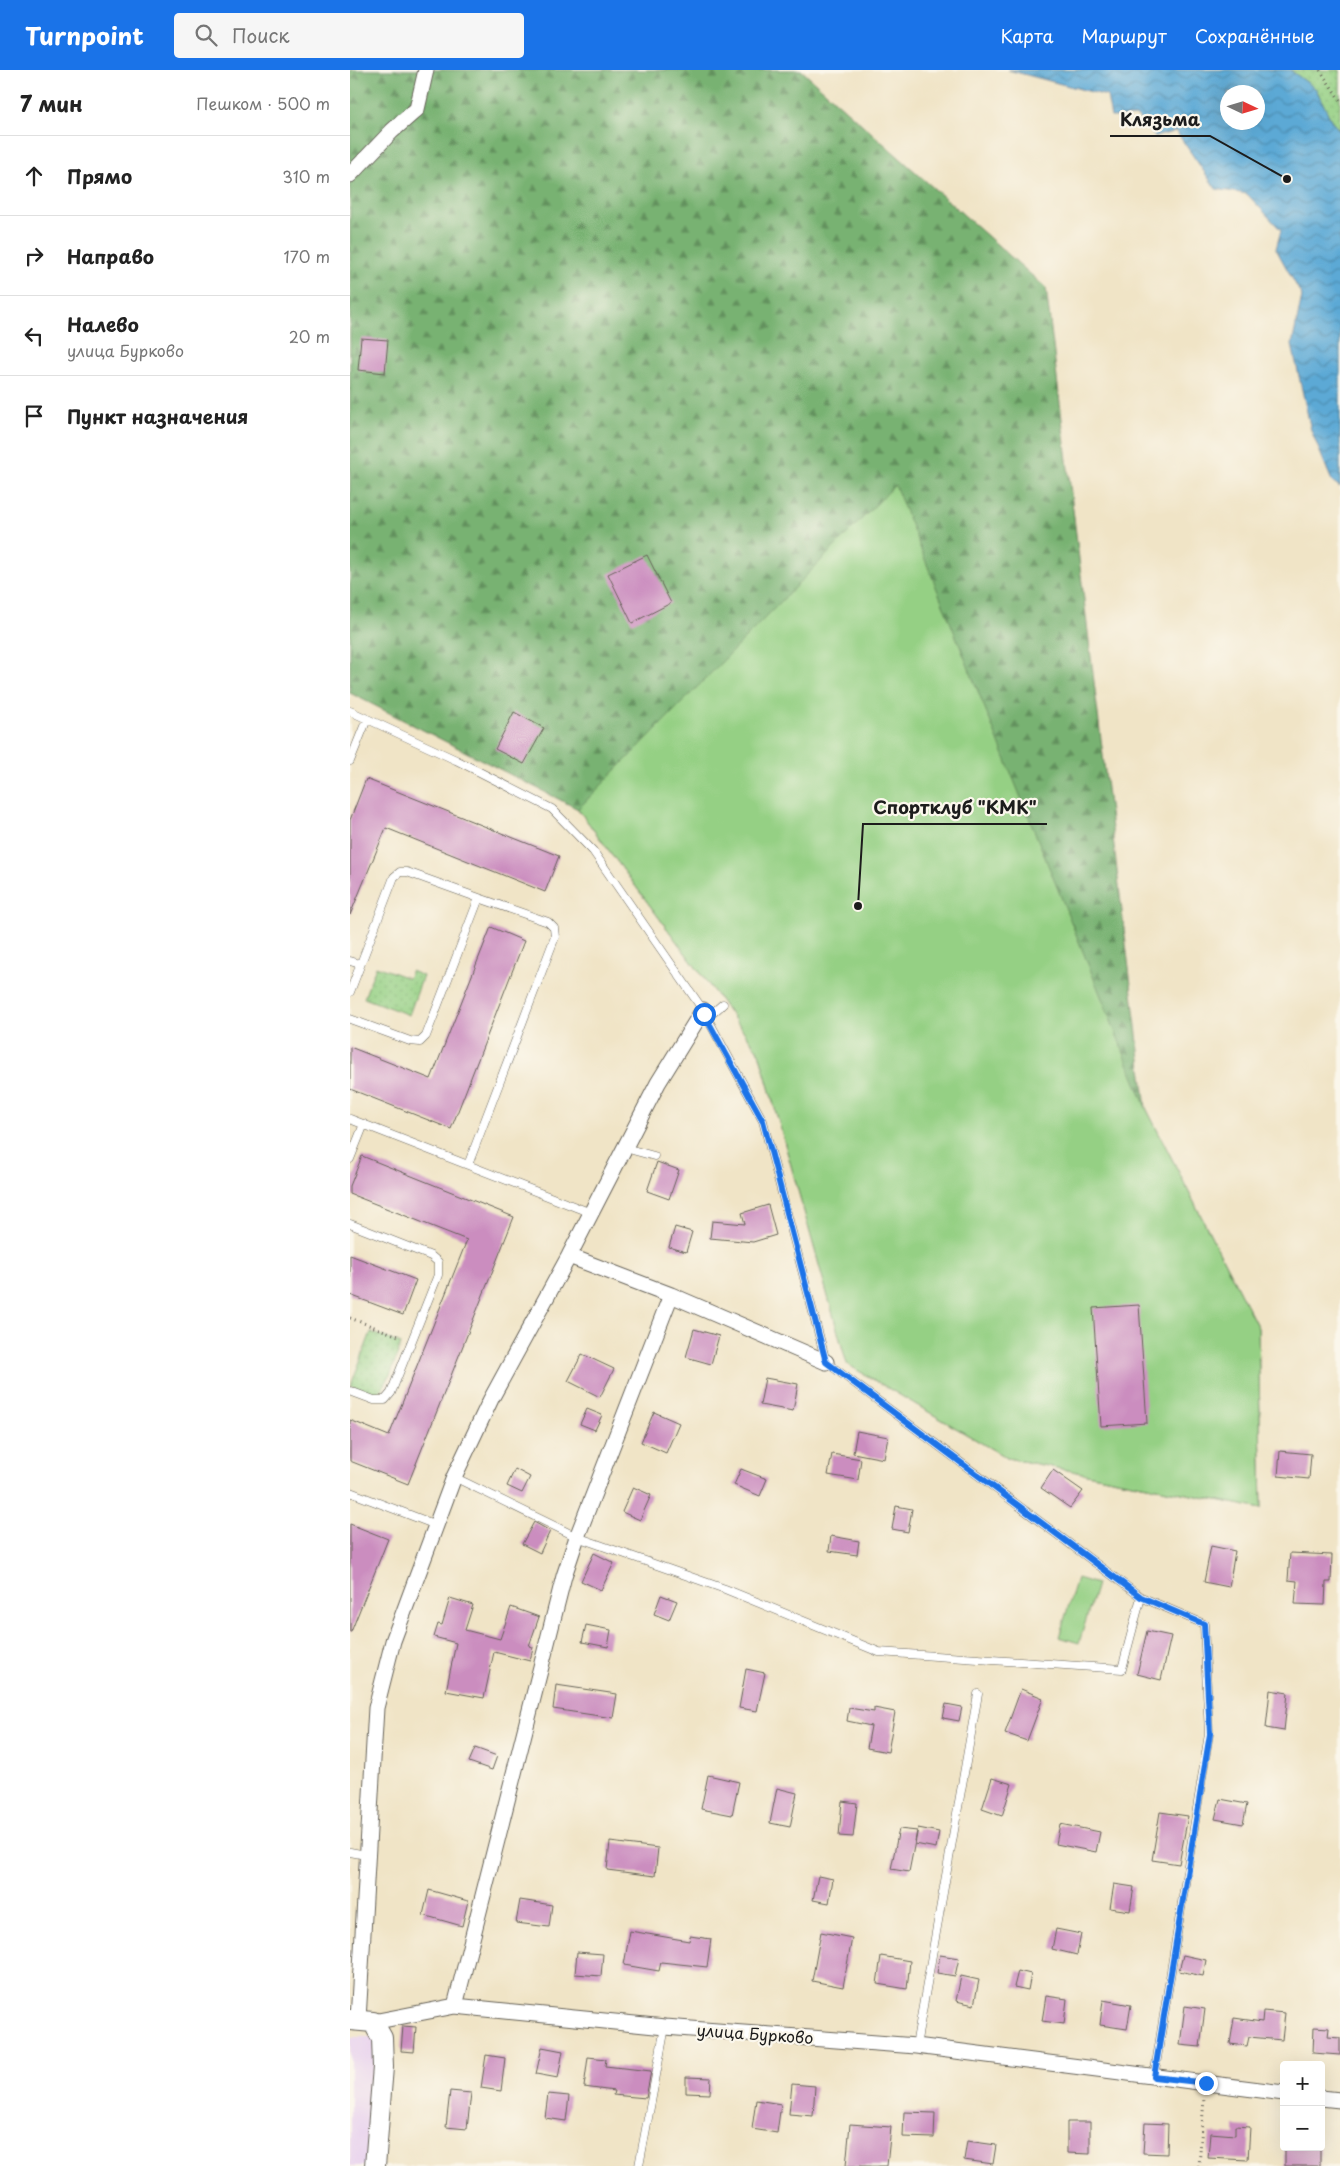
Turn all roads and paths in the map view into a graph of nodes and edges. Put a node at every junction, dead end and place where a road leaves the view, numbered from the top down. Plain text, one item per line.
1 (426, 70) edge
2 (1320, 70) edge
3 (1340, 100) edge
4 (350, 175) edge
5 (350, 711) edge
6 (367, 719) junction
7 (350, 761) edge
8 (479, 898) junction
9 (350, 961) edge
10 (360, 964) junction
11 (350, 992) edge
12 (724, 1004) dead end
13 (705, 1014) junction
14 (350, 1019) edge
15 (350, 1119) edge
16 (364, 1124) junction
17 (625, 1148) junction
18 (654, 1156) dead end
19 (350, 1159) edge
20 (468, 1165) junction
21 (591, 1214) junction
22 (350, 1224) edge
23 (569, 1256) junction
24 (671, 1295) junction
25 (350, 1318) edge
26 (412, 1341) junction
27 (826, 1362) junction
28 (350, 1391) edge
29 (454, 1477) junction
30 (350, 1492) edge
31 (436, 1525) junction
32 (577, 1537) junction
33 (1141, 1597) junction
34 (978, 1694) dead end
35 (350, 1852) edge
36 (366, 1855) junction
37 (455, 2006) junction
38 (360, 2021) edge
39 (665, 2028) junction
40 (916, 2046) junction
41 (1154, 2077) junction
42 (1206, 2083) junction
43 (1280, 2092) edge
44 (1325, 2098) edge
45 (1340, 2100) edge
46 (376, 2166) edge
47 (638, 2166) edge
48 (1199, 2166) edge

1 - 4 street
2 - 3 path
5 - 6 lane
6 - 7 lane
6 - 13 lane
8 - 10 lane
8 - 14 lane
8 - 20 lane
9 - 10 lane
10 - 11 lane
12 - 13 lane
13 - 17 street
13 - 27 lane
15 - 16 lane
16 - 19 lane
16 - 20 lane
17 - 18 lane
17 - 21 street
20 - 21 lane
21 - 23 street
22 - 26 lane
23 - 24 street
23 - 29 street
24 - 27 street
24 - 32 street
25 - 26 path
26 - 28 lane
27 - 33 lane
29 - 31 street
29 - 32 lane
30 - 31 lane
31 - 36 street
32 - 33 lane
32 - 37 street
33 - 41 lane
34 - 40 lane
35 - 36 lane
36 - 38 street
37 - 38 street, улица Бурково
37 - 39 street, улица Бурково
38 - 46 street
39 - 40 street, улица Бурково
39 - 47 lane
40 - 41 street, улица Бурково
41 - 42 street, улица Бурково
42 - 43 street, улица Бурково
42 - 48 path
44 - 45 street

